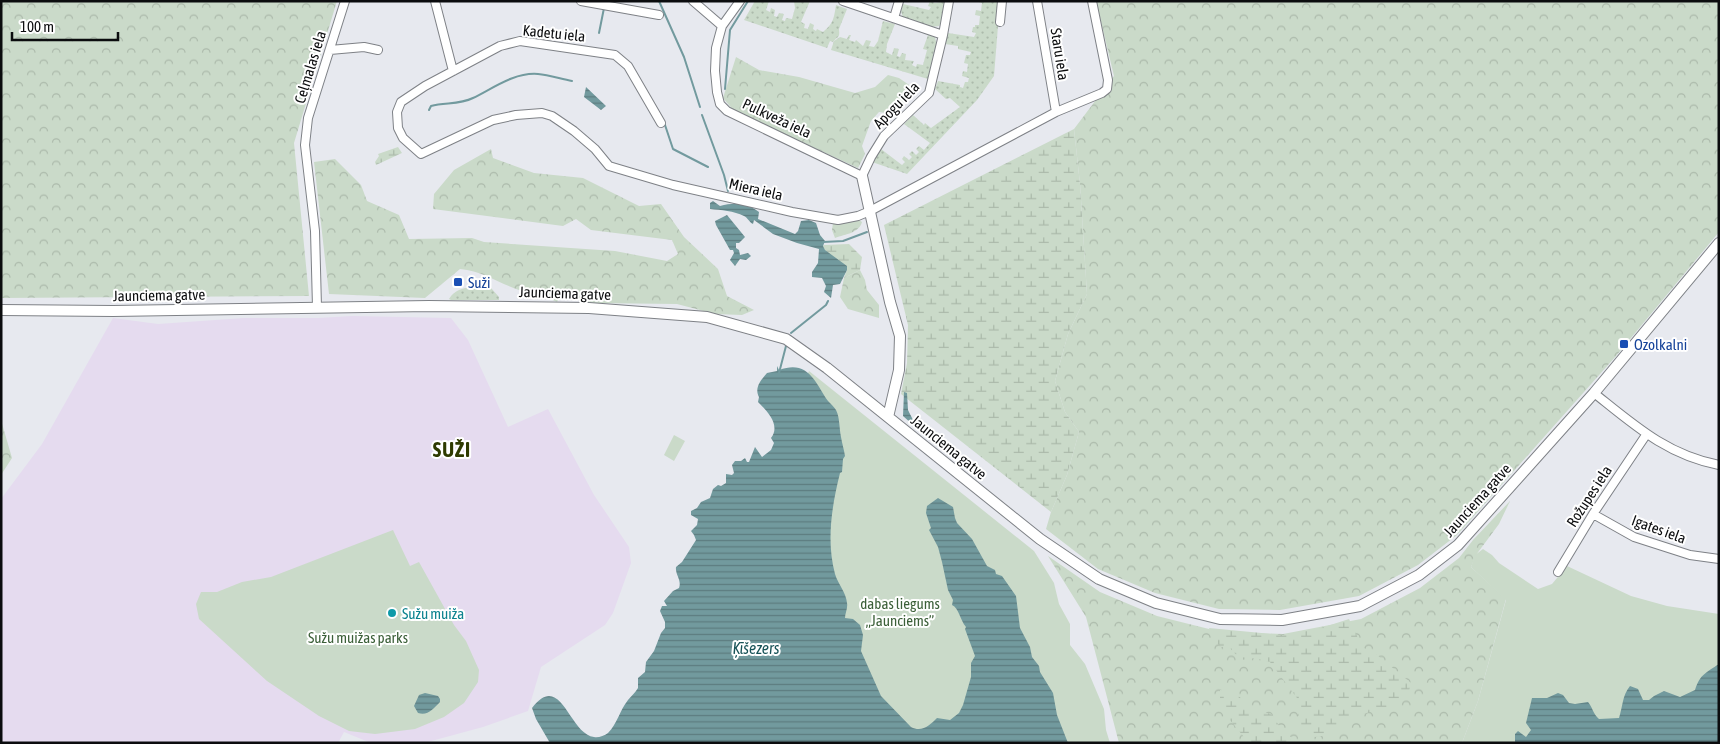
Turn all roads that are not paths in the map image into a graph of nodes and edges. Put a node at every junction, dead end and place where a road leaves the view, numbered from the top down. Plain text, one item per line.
1 (345, 1) edge
2 (436, 1) edge
3 (581, 1) edge
4 (693, 1) edge
5 (740, 1) edge
6 (843, 1) edge
7 (899, 1) edge
8 (949, 1) edge
9 (1002, 1) edge
10 (1037, 1) edge
11 (1092, 1) edge
12 (660, 15) dead end
13 (894, 18) junction
14 (1000, 22) dead end
15 (722, 26) junction
16 (942, 35) junction
17 (330, 50) junction
18 (378, 50) dead end
19 (453, 71) junction
20 (1056, 112) junction
21 (661, 123) dead end
22 (403, 138) joint
23 (862, 176) junction
24 (870, 211) junction
25 (1719, 243) edge
26 (1715, 251) edge
27 (317, 306) junction
28 (1, 310) edge
29 (1594, 393) junction
30 (888, 417) junction
31 (1646, 435) junction
32 (1719, 465) edge
33 (1593, 514) junction
34 (1719, 559) edge
35 (1558, 572) dead end

1 - 17 street, Ceļmalas iela
2 - 19 street
3 - 12 street
4 - 15 street
5 - 15 street, Pulkveža iela
6 - 13 street
7 - 13 street
8 - 16 street, Apogu iela
9 - 14 street
10 - 20 street, Staru iela
11 - 20 street, Miera iela
13 - 16 street
15 - 23 street, Pulkveža iela
16 - 23 street, Apogu iela
17 - 18 street
17 - 27 street, Ceļmalas iela
19 - 21 street, Kadetu iela
19 - 22 street, Kadetu iela
20 - 24 street, Miera iela
22 - 24 street, Miera iela
23 - 24 main road
24 - 30 main road
25 - 26 main road, Jaunciema gatve
26 - 29 main road, Jaunciema gatve
27 - 28 main road, Jaunciema gatve
27 - 30 main road, Jaunciema gatve
29 - 30 main road, Jaunciema gatve
29 - 31 street
31 - 32 street
31 - 33 street, Rožupes iela
33 - 34 street, Igates iela
33 - 35 street, Rožupes iela

